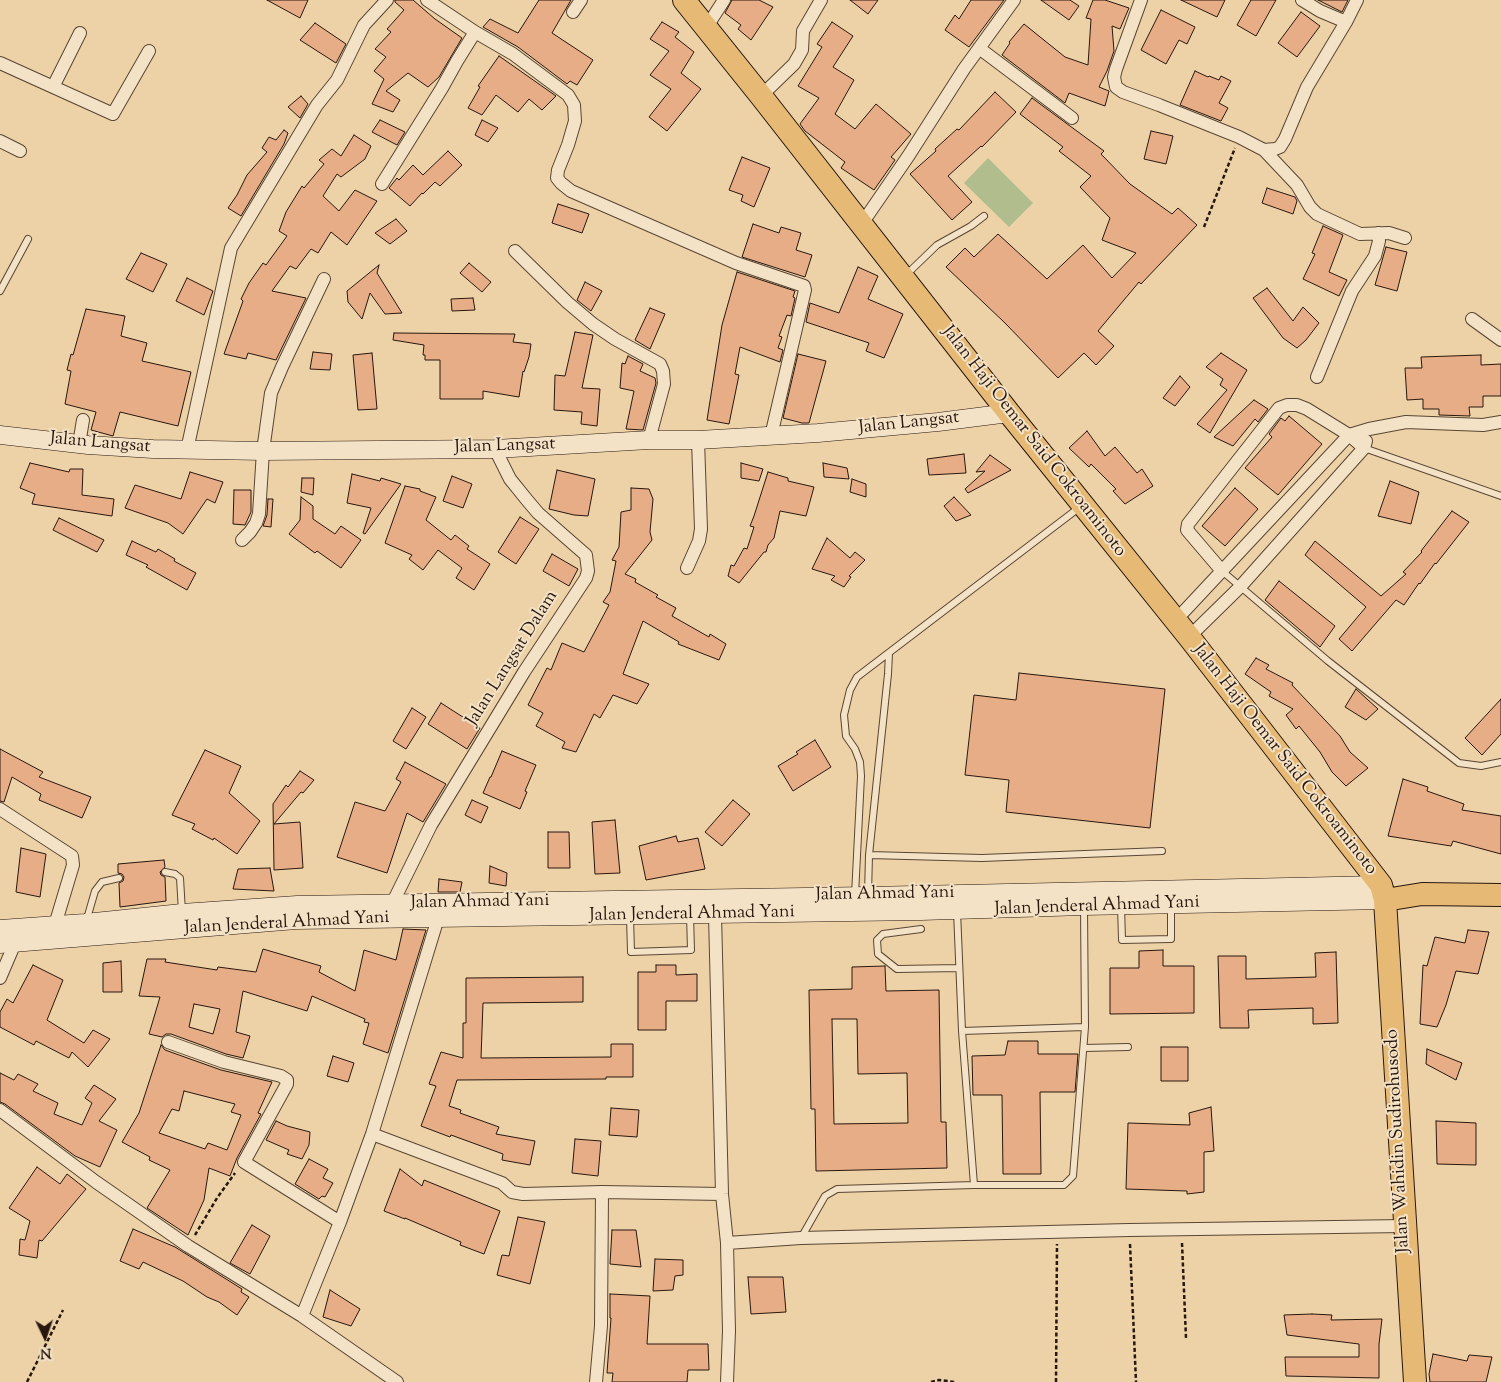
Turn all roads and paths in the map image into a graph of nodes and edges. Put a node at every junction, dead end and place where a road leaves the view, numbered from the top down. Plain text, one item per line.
1 (387, 0) edge
2 (427, 0) edge
3 (582, 0) edge
4 (684, 0) edge
5 (724, 0) edge
6 (821, 0) edge
7 (1014, 0) edge
8 (1141, 0) edge
9 (1302, 0) edge
10 (1357, 0) edge
11 (448, 5) edge
12 (572, 12) dead end
13 (1346, 22) junction
14 (706, 28) junction
15 (475, 32) junction
16 (80, 34) dead end
17 (979, 48) junction
18 (149, 51) dead end
19 (0, 62) edge
20 (53, 87) junction
21 (761, 96) junction
22 (1072, 118) dead end
23 (1239, 137) junction
24 (0, 141) edge
25 (1264, 150) junction
26 (20, 151) dead end
27 (382, 184) dead end
28 (984, 216) dead end
29 (861, 225) junction
30 (1204, 227) dead end
31 (1378, 233) junction
32 (1405, 238) dead end
33 (28, 240) dead end
34 (515, 251) dead end
35 (904, 277) junction
36 (324, 279) dead end
37 (0, 291) edge
38 (1472, 319) dead end
39 (1501, 340) edge
40 (1317, 377) dead end
41 (1009, 413) junction
42 (83, 420) dead end
43 (1501, 422) edge
44 (1369, 429) junction
45 (0, 435) edge
46 (1349, 435) junction
47 (771, 436) junction
48 (649, 440) junction
49 (698, 440) junction
50 (78, 444) junction
51 (1364, 448) junction
52 (495, 449) junction
53 (187, 450) junction
54 (263, 451) junction
55 (1501, 496) edge
56 (1083, 505) junction
57 (242, 540) dead end
58 (687, 568) dead end
59 (1222, 571) junction
60 (1240, 587) junction
61 (1182, 629) junction
62 (888, 653) junction
63 (1501, 762) edge
64 (0, 809) edge
65 (1162, 851) dead end
66 (869, 855) junction
67 (165, 872) dead end
68 (118, 878) dead end
69 (956, 893) junction
70 (1383, 893) junction
71 (921, 894) junction
72 (1501, 895) edge
73 (861, 896) junction
74 (1084, 898) junction
75 (392, 904) junction
76 (1171, 904) junction
77 (1122, 905) junction
78 (957, 910) junction
79 (921, 911) junction
80 (182, 913) junction
81 (690, 915) junction
82 (715, 915) junction
83 (630, 916) junction
84 (438, 918) junction
85 (86, 923) junction
86 (55, 925) junction
87 (0, 929) edge
88 (921, 929) dead end
89 (12, 938) edge
90 (959, 968) junction
91 (0, 978) edge
92 (1085, 1028) junction
93 (962, 1031) junction
94 (168, 1042) dead end
95 (1128, 1047) dead end
96 (1084, 1048) junction
97 (0, 1110) edge
98 (372, 1134) junction
99 (244, 1162) junction
100 (974, 1185) junction
101 (602, 1192) junction
102 (722, 1194) junction
103 (340, 1222) junction
104 (1404, 1226) junction
105 (1181, 1229) junction
106 (1129, 1230) junction
107 (1057, 1232) junction
108 (801, 1238) junction
109 (727, 1243) junction
110 (188, 1246) junction
111 (63, 1310) dead end
112 (302, 1316) junction
113 (1186, 1338) dead end
114 (27, 1382) edge
115 (397, 1382) edge
116 (596, 1382) edge
117 (727, 1382) edge
118 (932, 1382) edge
119 (955, 1382) edge
120 (1056, 1382) edge
121 (1136, 1382) edge
122 (1415, 1382) edge

1 - 53 street
2 - 11 street
3 - 12 street
4 - 14 highway, Jalan Haji Oemar Said Cokroaminoto
5 - 14 street
6 - 21 street
7 - 17 street
8 - 23 street
9 - 13 street
10 - 13 street
11 - 15 street
13 - 25 street
14 - 21 highway, Jalan Haji Oemar Said Cokroaminoto
15 - 27 street
15 - 47 street
16 - 20 street
17 - 22 street
17 - 29 street
18 - 20 street
19 - 20 street
21 - 29 highway, Jalan Haji Oemar Said Cokroaminoto
23 - 25 street
23 - 30 path
24 - 26 street
25 - 31 street
28 - 35 lane
29 - 35 highway, Jalan Haji Oemar Said Cokroaminoto
31 - 32 street
31 - 40 street
33 - 37 lane
34 - 48 street
35 - 41 highway, Jalan Haji Oemar Said Cokroaminoto
36 - 54 street
38 - 39 street
41 - 47 main road, Jalan Langsat
41 - 56 highway, Jalan Haji Oemar Said Cokroaminoto
42 - 50 street
43 - 44 street
44 - 46 street
44 - 51 street
45 - 50 main road, Jalan Langsat
46 - 51 street
46 - 59 street
46 - 59 street
47 - 49 main road, Jalan Langsat
48 - 49 main road, Jalan Langsat
48 - 52 main road, Jalan Langsat
49 - 58 street
50 - 53 main road, Jalan Langsat
51 - 55 lane
51 - 60 street
52 - 54 main road, Jalan Langsat
52 - 75 street, Jalan Langsat Dalam
53 - 54 main road, Jalan Langsat
54 - 57 street
56 - 61 highway, Jalan Haji Oemar Said Cokroaminoto
56 - 62 lane
59 - 60 lane
59 - 61 street
60 - 61 street
60 - 63 lane
61 - 70 highway, Jalan Haji Oemar Said Cokroaminoto
62 - 66 lane
62 - 73 lane
64 - 86 street
65 - 66 lane
66 - 73 lane
67 - 80 lane
68 - 85 lane
69 - 71 main road, Jalan Ahmad Yani
69 - 74 main road, Jalan Ahmad Yani
69 - 78 lane
70 - 72 highway
70 - 74 main road, Jalan Ahmad Yani
70 - 76 main road, Jalan Jenderal Ahmad Yani
70 - 104 highway, Jalan Wahidin Sudirohusodo
71 - 73 main road, Jalan Ahmad Yani
71 - 79 main road
73 - 75 main road, Jalan Ahmad Yani
74 - 77 main road, Jalan Jenderal Ahmad Yani
74 - 78 main road, Jalan Jenderal Ahmad Yani
74 - 92 lane
75 - 80 main road, Jalan Ahmad Yani
76 - 77 main road, Jalan Jenderal Ahmad Yani
76 - 77 lane
78 - 79 main road, Jalan Jenderal Ahmad Yani
78 - 90 lane
79 - 82 main road, Jalan Jenderal Ahmad Yani
80 - 85 main road, Jalan Ahmad Yani
81 - 82 main road, Jalan Jenderal Ahmad Yani
81 - 83 main road, Jalan Jenderal Ahmad Yani
81 - 83 lane
82 - 102 street
83 - 84 main road, Jalan Jenderal Ahmad Yani
84 - 89 main road, Jalan Jenderal Ahmad Yani
84 - 98 street
85 - 86 main road, Jalan Ahmad Yani
86 - 89 main road, Jalan Ahmad Yani
87 - 89 main road, Jalan Ahmad Yani
88 - 90 lane
89 - 91 street
90 - 93 lane
92 - 93 lane
92 - 96 lane
93 - 100 lane
94 - 99 street
95 - 96 lane
96 - 100 lane
97 - 110 street
98 - 101 street
98 - 103 street
99 - 103 street
99 - 110 path
100 - 108 lane
101 - 102 street
101 - 116 street
102 - 109 street
103 - 112 street
104 - 105 street
104 - 122 highway, Jalan Wahidin Sudirohusodo
105 - 106 street
105 - 113 path
106 - 107 street
106 - 121 path
107 - 108 street
107 - 120 path
108 - 109 street
109 - 117 street
110 - 112 street
111 - 114 path
112 - 115 street
118 - 119 path

